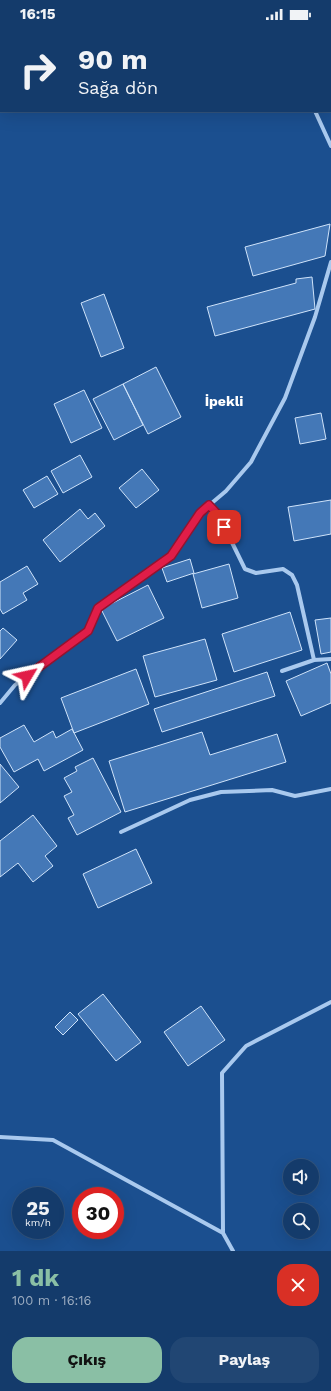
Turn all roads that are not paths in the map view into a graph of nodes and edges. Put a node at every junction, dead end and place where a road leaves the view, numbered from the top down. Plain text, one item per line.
1 (315, 112) edge
2 (331, 146) edge
3 (331, 262) edge
4 (209, 505) junction
5 (331, 659) edge
6 (314, 660) junction
7 (282, 671) dead end
8 (0, 703) edge
9 (331, 789) edge
10 (121, 832) dead end
11 (331, 1002) edge
12 (0, 1137) edge
13 (223, 1233) junction
14 (233, 1251) edge

1 - 2 street
3 - 4 street
4 - 6 street
4 - 8 street
5 - 6 street
6 - 7 street
9 - 10 street
11 - 13 street
12 - 13 street
13 - 14 street

